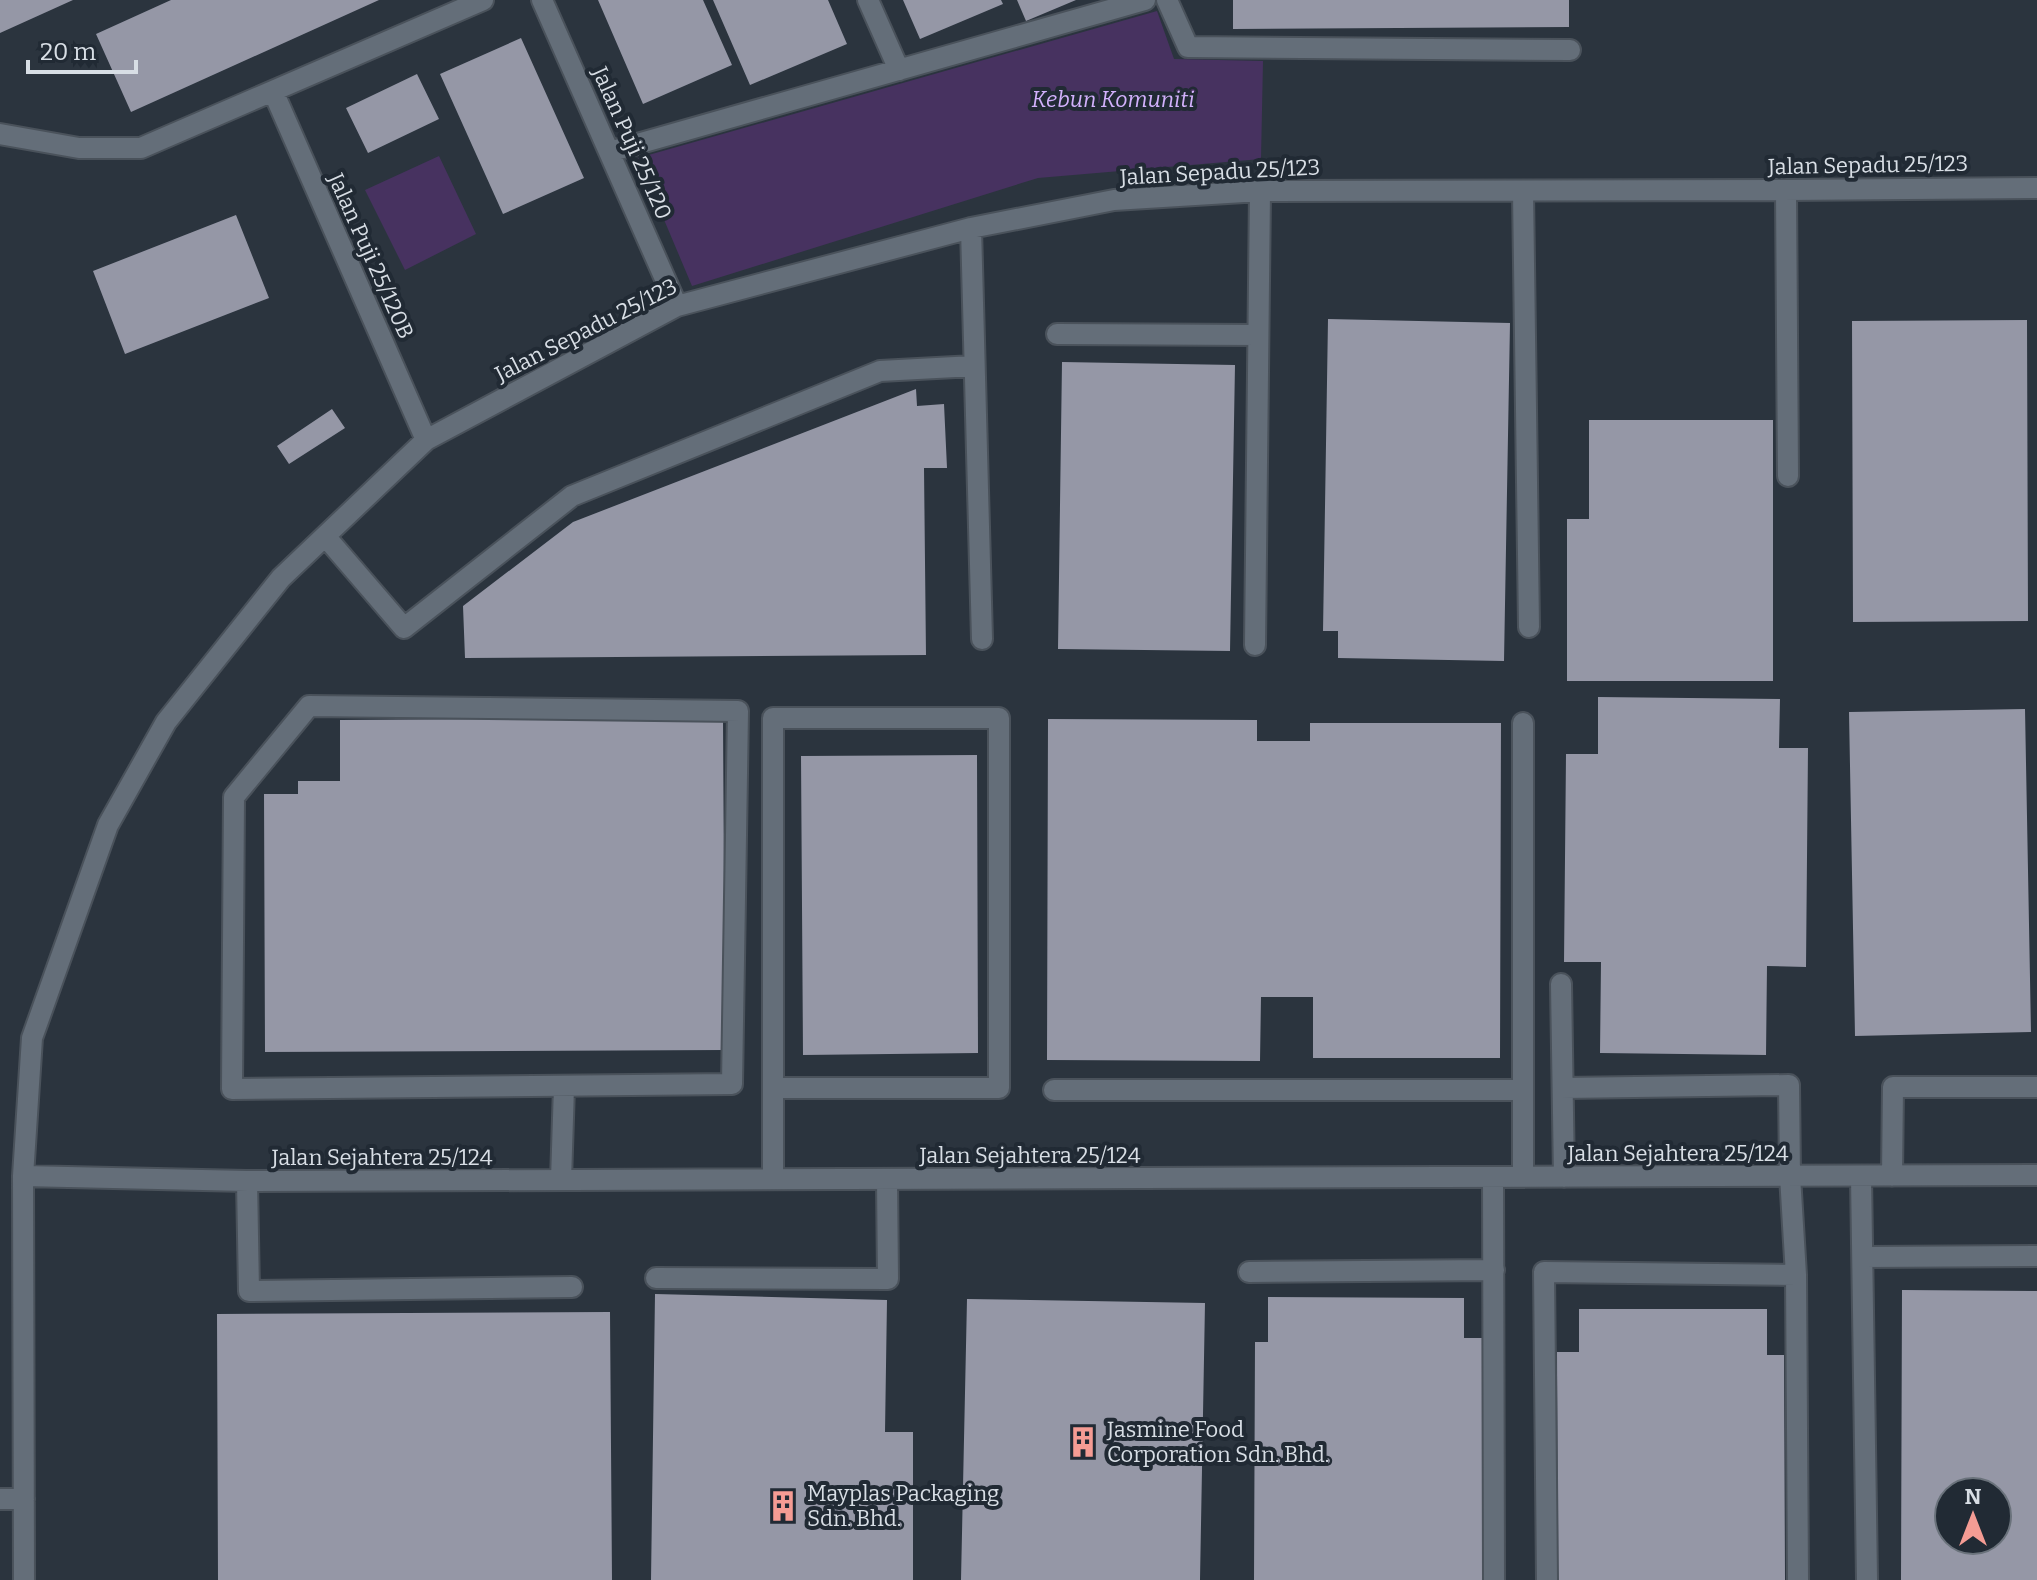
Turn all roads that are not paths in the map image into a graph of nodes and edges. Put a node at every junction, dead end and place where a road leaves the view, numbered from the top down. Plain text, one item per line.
1 (483, 0) edge
2 (542, 0) edge
3 (868, 0) edge
4 (1145, 0) edge
5 (1167, 0) edge
6 (1570, 50) dead end
7 (899, 70) junction
8 (273, 91) junction
9 (0, 134) edge
10 (609, 152) junction
11 (2037, 188) edge
12 (1786, 190) junction
13 (1260, 191) junction
14 (1523, 191) junction
15 (971, 228) junction
16 (677, 306) junction
17 (1057, 334) dead end
18 (1258, 335) junction
19 (974, 366) junction
20 (426, 440) junction
21 (1788, 476) dead end
22 (325, 536) junction
23 (1529, 627) dead end
24 (982, 639) dead end
25 (1255, 645) dead end
26 (1523, 723) dead end
27 (1561, 984) dead end
28 (564, 1087) junction
29 (2037, 1087) edge
30 (773, 1088) junction
31 (1563, 1088) junction
32 (1054, 1090) dead end
33 (1523, 1090) junction
34 (2037, 1175) edge
35 (23, 1176) junction
36 (1790, 1176) junction
37 (1861, 1176) junction
38 (1892, 1176) junction
39 (1493, 1177) junction
40 (1523, 1177) junction
41 (1564, 1177) junction
42 (773, 1179) junction
43 (887, 1179) junction
44 (561, 1180) junction
45 (247, 1181) junction
46 (2037, 1256) edge
47 (1863, 1257) junction
48 (1494, 1270) junction
49 (1249, 1272) dead end
50 (1796, 1275) junction
51 (656, 1278) dead end
52 (572, 1287) dead end
53 (0, 1499) edge
54 (24, 1499) junction
55 (24, 1580) edge
56 (1494, 1580) edge
57 (1547, 1580) edge
58 (1798, 1580) edge
59 (1867, 1580) edge

1 - 8 street
2 - 10 street, Jalan Puji 25/120
3 - 7 street
4 - 7 street
5 - 6 street
7 - 10 street
8 - 9 street
8 - 20 street, Jalan Puji 25/120B
10 - 16 street, Jalan Puji 25/120
11 - 12 street, Jalan Sepadu 25/123
12 - 14 street, Jalan Sepadu 25/123
12 - 21 street
13 - 14 street, Jalan Sepadu 25/123
13 - 15 street, Jalan Sepadu 25/123
13 - 18 street
14 - 23 street
15 - 16 street, Jalan Sepadu 25/123
15 - 19 street
16 - 20 street, Jalan Sepadu 25/123
17 - 18 street
18 - 25 street
19 - 22 street
19 - 24 street
20 - 22 street, Jalan Sepadu 25/123
22 - 35 street, Jalan Sepadu 25/123
26 - 33 street
27 - 31 street
28 - 28 street
28 - 44 street
29 - 38 street
30 - 30 street
30 - 42 street
31 - 36 street
31 - 41 street
32 - 33 street
33 - 40 street
34 - 38 street, Jalan Sejahtera 25/124
35 - 45 street, Jalan Sejahtera 25/124
35 - 54 street, Jalan Sepadu 25/123
36 - 37 street, Jalan Sejahtera 25/124
36 - 41 street, Jalan Sejahtera 25/124
36 - 50 street
37 - 38 street, Jalan Sejahtera 25/124
37 - 47 street
39 - 40 street, Jalan Sejahtera 25/124
39 - 43 street, Jalan Sejahtera 25/124
39 - 48 street
40 - 41 street, Jalan Sejahtera 25/124
42 - 43 street, Jalan Sejahtera 25/124
42 - 44 street, Jalan Sejahtera 25/124
43 - 51 street
44 - 45 street, Jalan Sejahtera 25/124
45 - 52 street
46 - 47 street
47 - 59 street
48 - 49 street
48 - 56 street
50 - 57 street
50 - 58 street
53 - 54 street
54 - 55 street, Jalan Sepadu 25/123

